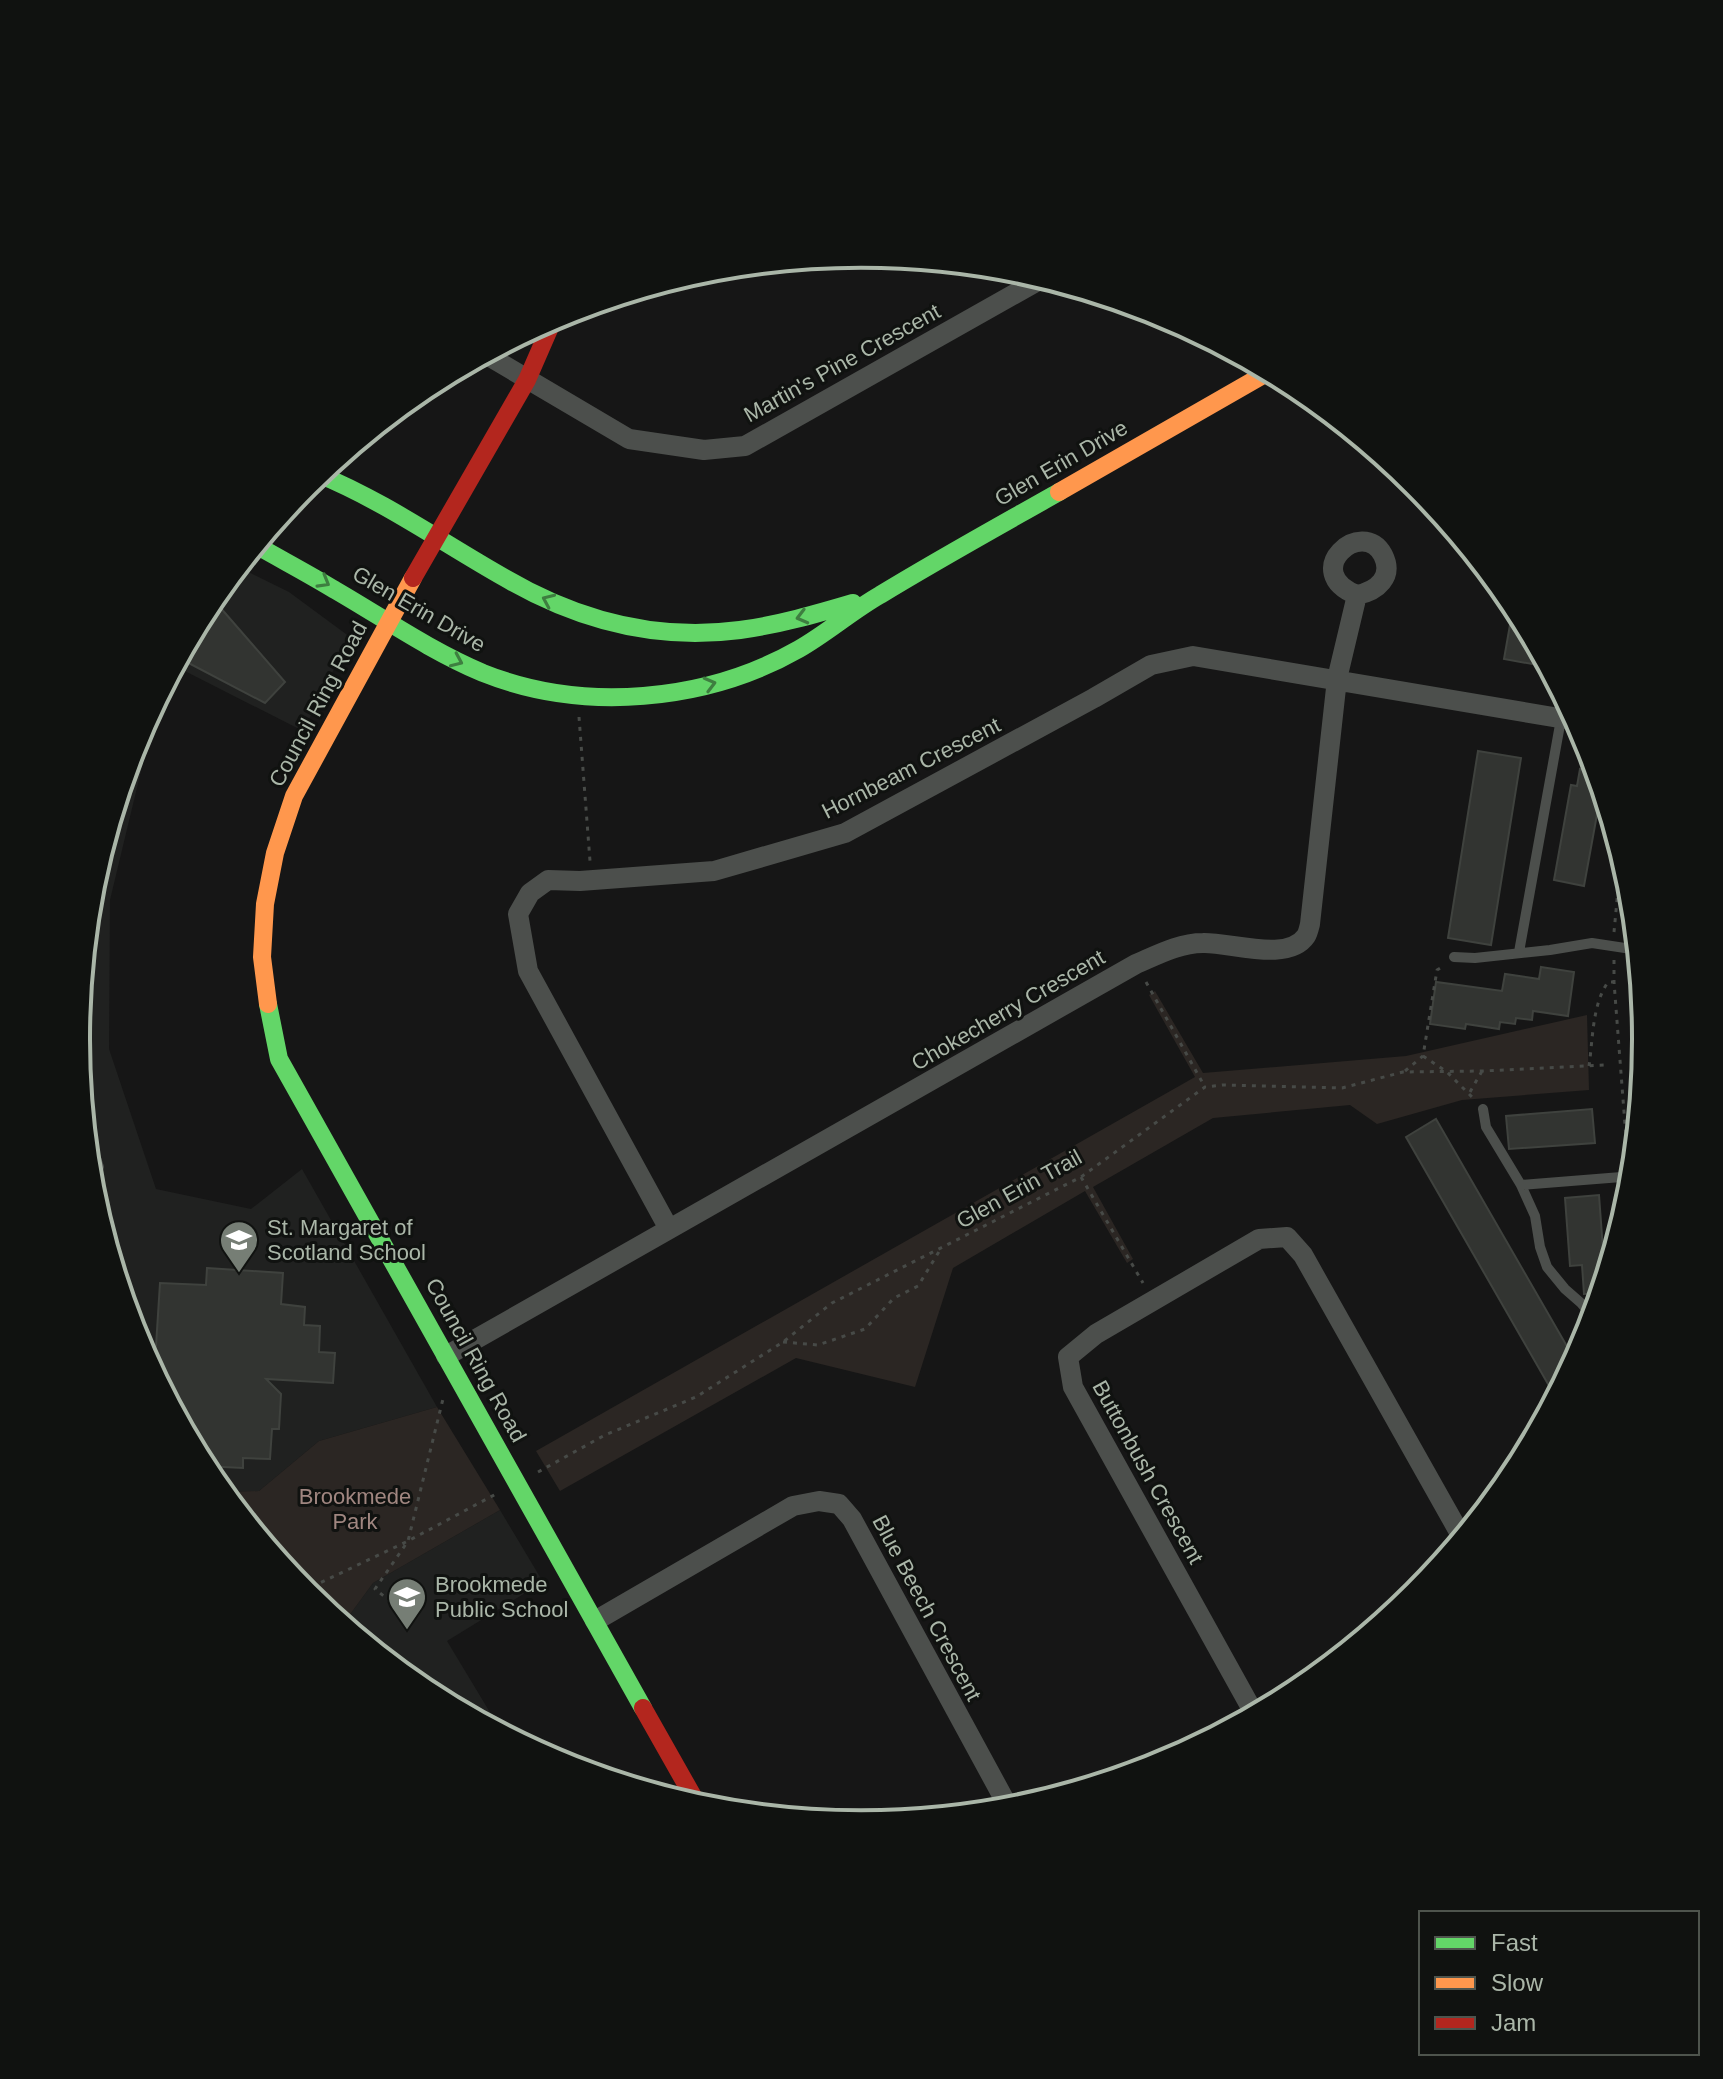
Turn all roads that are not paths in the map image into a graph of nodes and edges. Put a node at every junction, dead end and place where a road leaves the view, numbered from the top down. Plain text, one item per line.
1 (1028, 287) edge
2 (546, 336) edge
3 (496, 361) edge
4 (1258, 378) edge
5 (527, 380) junction
6 (331, 480) edge
7 (435, 538) junction
8 (265, 550) edge
9 (1357, 595) dead end
10 (877, 596) junction
11 (389, 624) junction
12 (1337, 679) junction
13 (1562, 718) edge
14 (1567, 729) edge
15 (1627, 948) edge
16 (1519, 952) junction
17 (1454, 957) road end
18 (1483, 1109) dead end
19 (1620, 1177) edge
20 (1521, 1185) junction
21 (669, 1229) junction
22 (1584, 1307) edge
23 (446, 1356) junction
24 (1457, 1529) edge
25 (595, 1621) junction
26 (1250, 1706) edge
27 (690, 1791) edge
28 (1003, 1797) edge

1 - 5 street, Martin's Pine Crescent
2 - 5 street, Council Ring Road
3 - 5 street, Martin's Pine Crescent
4 - 10 street, Glen Erin Drive
5 - 7 street, Council Ring Road
6 - 7 street, Glen Erin Drive
10 -> 7 street, Glen Erin Drive
7 - 11 street, Council Ring Road
8 -> 11 street, Glen Erin Drive
9 - 12 street, Chokecherry Crescent
11 -> 10 street, Glen Erin Drive
11 - 23 street, Council Ring Road
12 - 13 street, Hornbeam Crescent
12 - 21 street, Chokecherry Crescent
12 - 21 street, Hornbeam Crescent
14 - 16 lane
15 - 16 lane
16 - 17 lane
18 - 20 lane
19 - 20 lane
20 - 22 lane
21 - 23 street, Chokecherry Crescent
23 - 25 street, Council Ring Road
24 - 26 street, Buttonbush Crescent
25 - 27 street, Council Ring Road
25 - 28 street, Blue Beech Crescent

